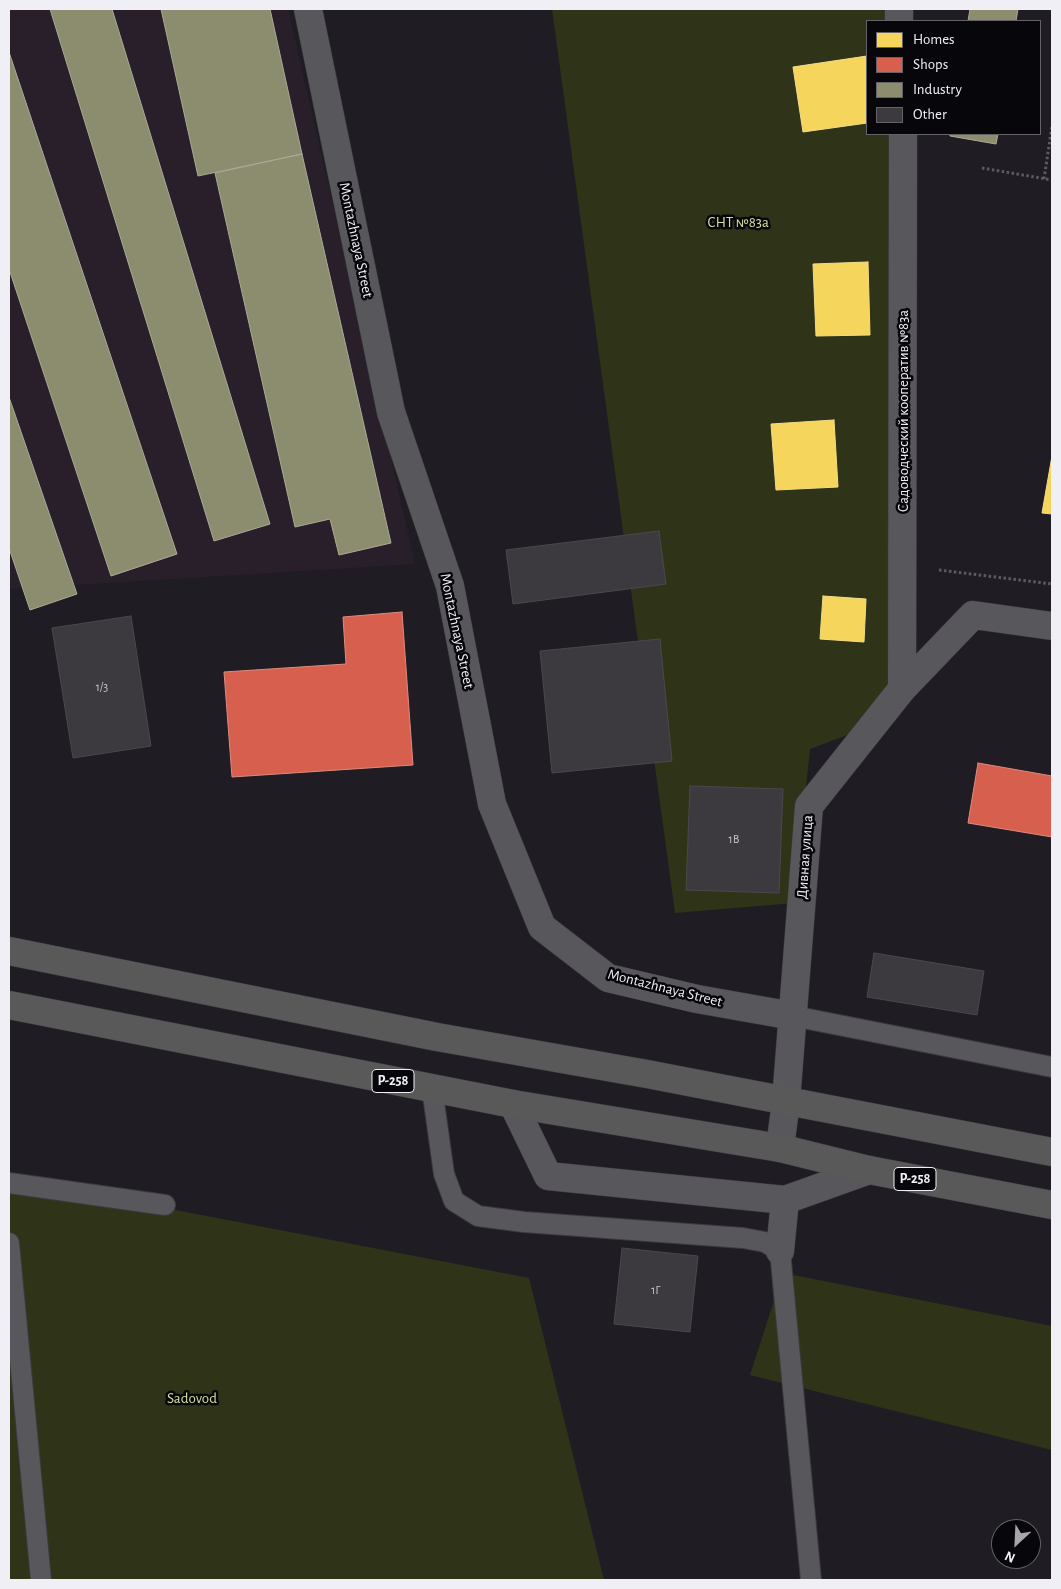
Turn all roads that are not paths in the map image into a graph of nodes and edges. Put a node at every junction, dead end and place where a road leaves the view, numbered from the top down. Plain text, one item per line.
1 (308, 9) edge
2 (903, 135) edge
3 (1052, 626) edge
4 (902, 689) junction
5 (9, 951) edge
6 (9, 1005) edge
7 (793, 1016) junction
8 (1052, 1067) edge
9 (432, 1088) junction
10 (786, 1101) junction
11 (514, 1104) junction
12 (780, 1148) junction
13 (1052, 1152) edge
14 (869, 1170) junction
15 (9, 1183) edge
16 (785, 1200) junction
17 (165, 1205) dead end
18 (1052, 1205) edge
19 (9, 1243) edge
20 (780, 1251) junction
21 (41, 1580) edge
22 (811, 1580) edge

1 - 7 street, Montazhnaya Street
2 - 4 street, Садоводческий кооператив №83а
3 - 4 street, Дивная улица
4 - 7 street, Дивная улица
5 - 10 main road
6 - 9 main road, Р-258
7 - 8 lane
7 - 10 street, Дивная улица
9 - 11 main road, Р-258
9 - 20 lane
10 - 12 street, Дивная улица
10 - 13 main road
11 - 12 main road, Р-258
11 - 16 street
12 - 14 main road, Р-258
14 - 16 street
14 - 18 main road, Р-258
15 - 17 lane
16 - 20 street
19 - 21 lane
20 - 22 lane

